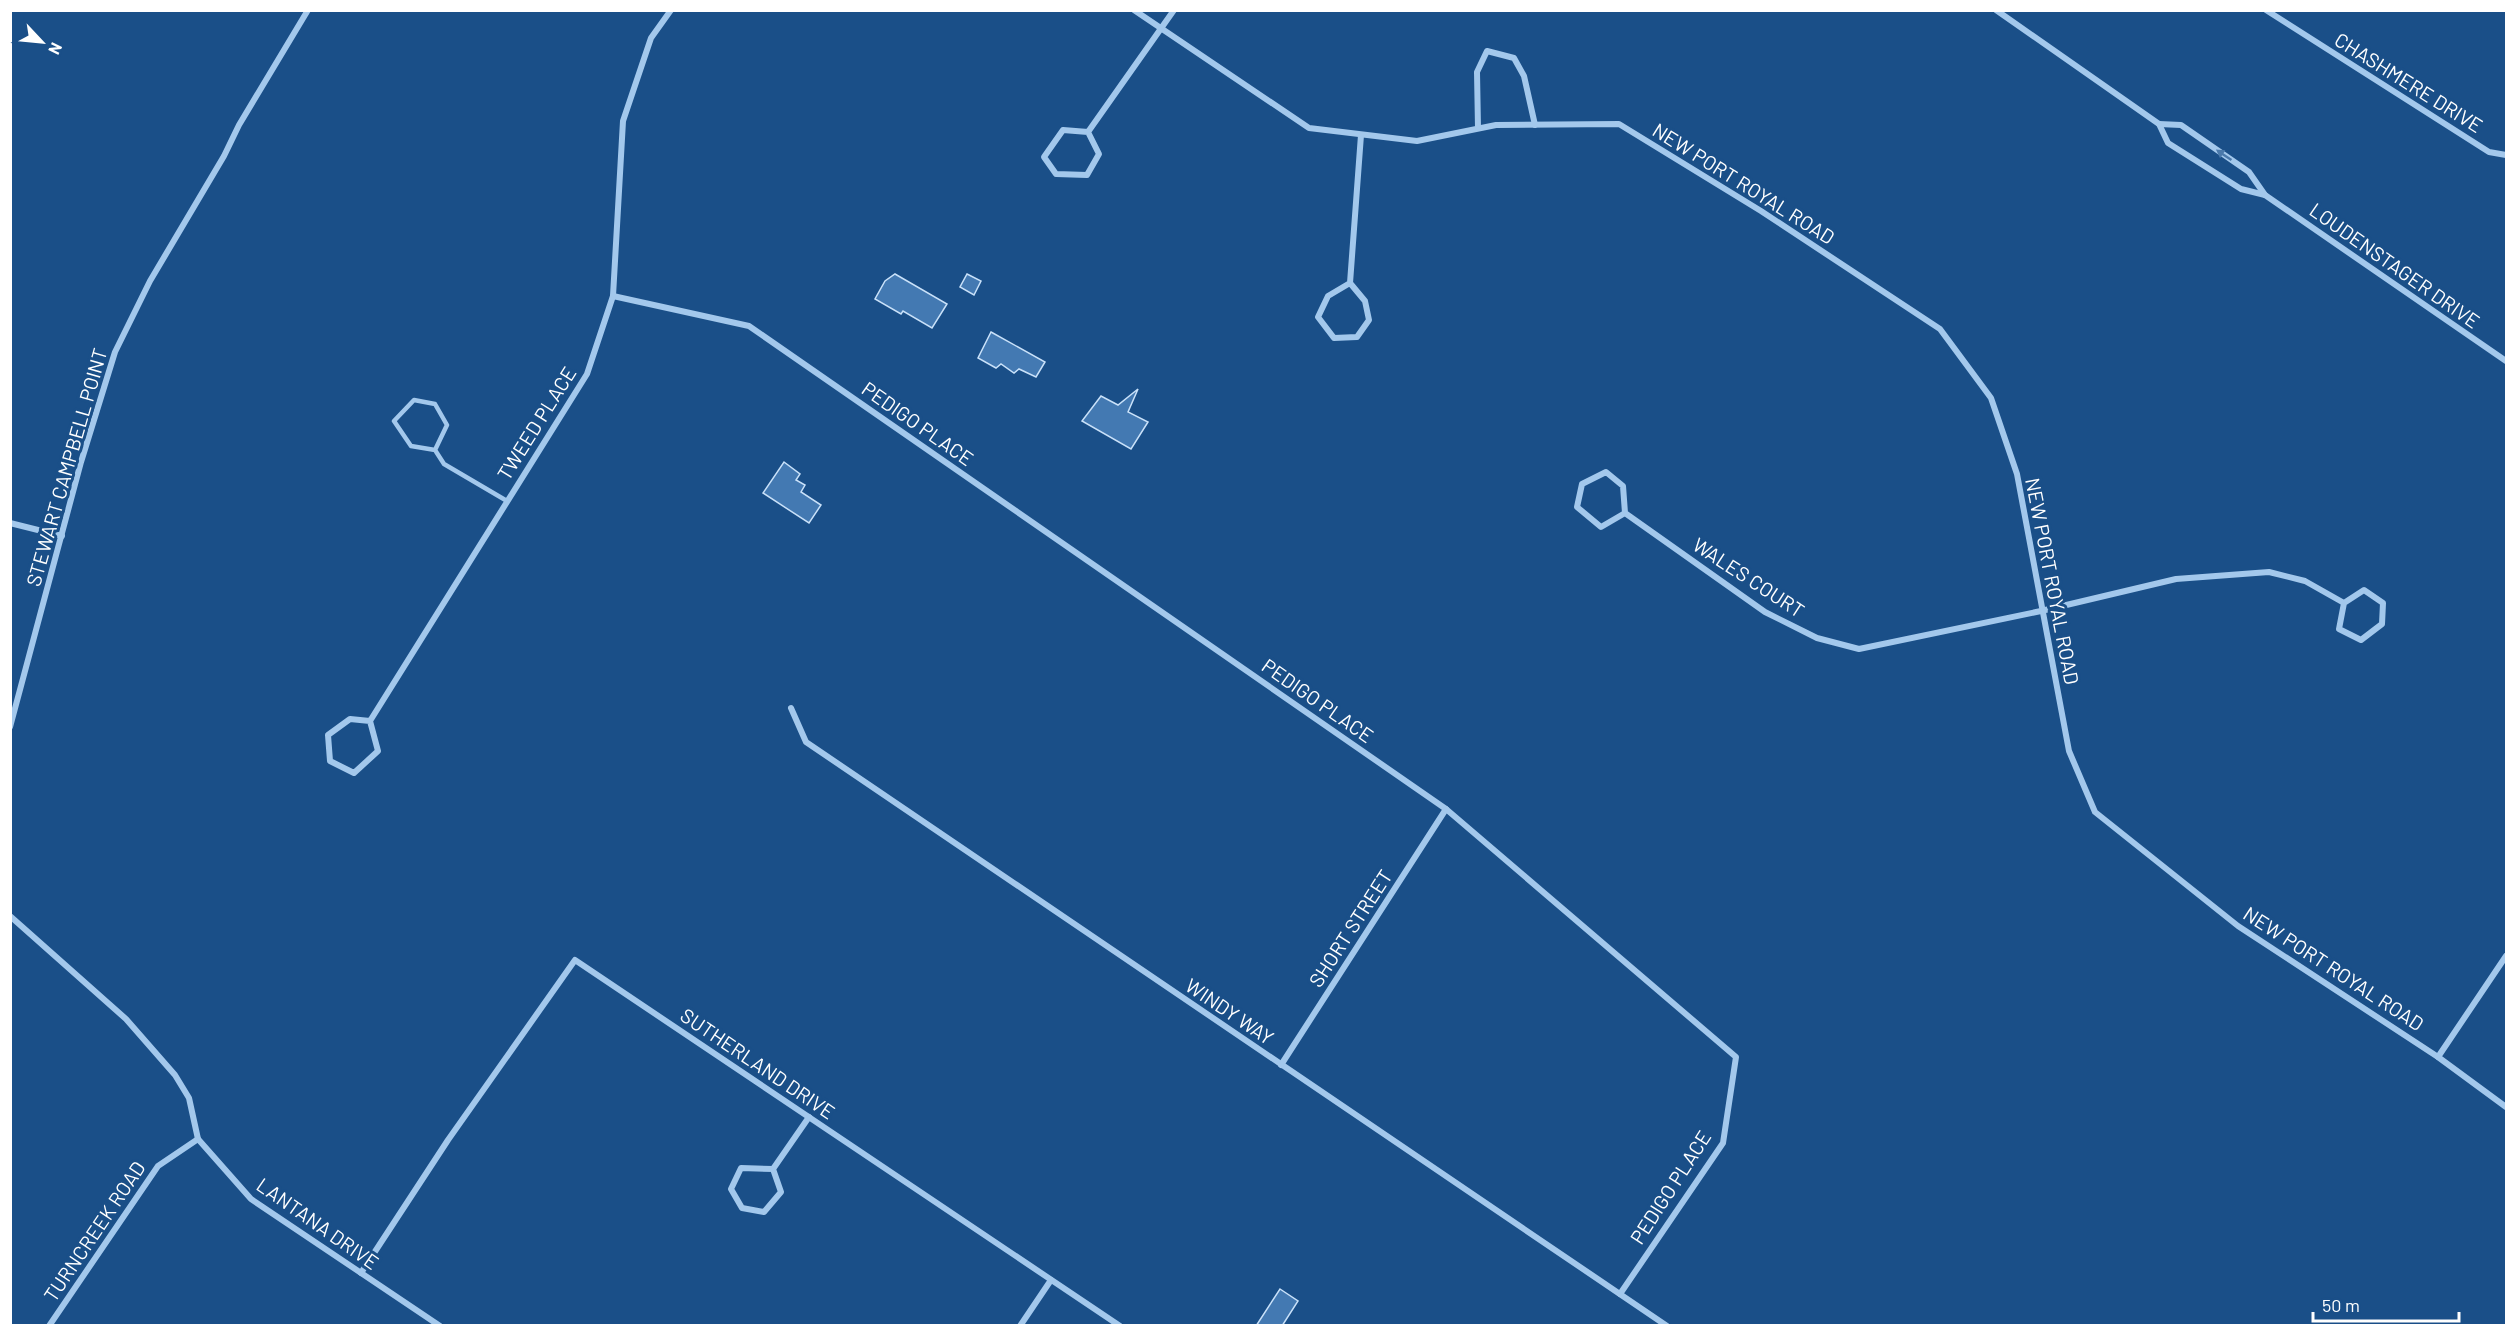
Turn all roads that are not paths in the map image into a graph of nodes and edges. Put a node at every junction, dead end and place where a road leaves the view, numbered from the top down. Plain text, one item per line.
1 (308, 10) edge
2 (671, 10) edge
3 (1134, 10) edge
4 (1174, 10) edge
5 (1996, 10) edge
6 (2266, 10) edge
7 (1162, 29) junction
8 (2159, 124) junction
9 (1535, 125) junction
10 (1478, 128) junction
11 (1088, 132) junction
12 (1361, 135) junction
13 (2506, 155) edge
14 (2265, 195) junction
15 (1350, 283) junction
16 (613, 296) junction
17 (2506, 361) edge
18 (435, 450) junction
19 (507, 501) junction
20 (1625, 513) junction
21 (10, 523) edge
22 (62, 536) junction
23 (2344, 603) junction
24 (2041, 611) junction
25 (791, 708) dead end
26 (370, 721) junction
27 (10, 727) edge
28 (1446, 809) junction
29 (10, 916) edge
30 (2506, 956) edge
31 (2438, 1057) junction
32 (1281, 1065) junction
33 (2506, 1107) edge
34 (809, 1117) junction
35 (198, 1139) junction
36 (773, 1169) junction
37 (361, 1274) junction
38 (1051, 1280) junction
39 (1620, 1294) junction
40 (49, 1326) edge
41 (440, 1326) edge
42 (1020, 1326) edge
43 (1120, 1326) edge
44 (1667, 1326) edge

1 - 22 street, STEWART CAMPBELL POINT
2 - 16 street, TWEED PLACE
3 - 7 street, NEW PORT ROYAL ROAD
4 - 7 street
5 - 8 street, LOUDENSTAGER DRIVE
6 - 13 street, CHASHMERE DRIVE
7 - 11 street
7 - 12 street, NEW PORT ROYAL ROAD
8 - 14 street, LOUDENSTAGER DRIVE
14 -> 8 street, LOUDENSTAGER DRIVE
9 - 10 street, NEW PORT ROYAL ROAD
9 - 10 street
9 - 24 street, NEW PORT ROYAL ROAD
10 - 12 street, NEW PORT ROYAL ROAD
11 - 11 street
12 - 15 street
14 - 17 street, LOUDENSTAGER DRIVE
15 - 15 street
16 - 19 street, TWEED PLACE
16 - 28 street, PEDIGO PLACE
18 - 18 lane
18 - 19 lane
19 - 26 street, TWEED PLACE
20 - 20 street
20 - 24 street, WALES COURT
21 - 22 street
22 - 27 street, STEWART CAMPBELL POINT
23 - 23 street
23 - 24 street, WALES COURT
24 - 31 street, NEW PORT ROYAL ROAD
25 - 32 street, WINDY WAY
26 - 26 street
28 - 32 street, SHORT STREET
28 - 39 street, PEDIGO PLACE
29 - 35 street, LANTANA DRIVE
30 - 31 street
31 - 33 street, NEW PORT ROYAL ROAD
32 - 39 street, WINDY WAY
34 - 36 street
34 - 37 street, SUTHERLAND DRIVE
34 - 38 street, SUTHERLAND DRIVE
35 - 37 street, LANTANA DRIVE
35 - 40 street, TURNCREEK ROAD
36 - 36 street
37 - 41 street, LANTANA DRIVE
38 - 42 street
38 - 43 street, SUTHERLAND DRIVE
39 - 44 street, WINDY WAY

